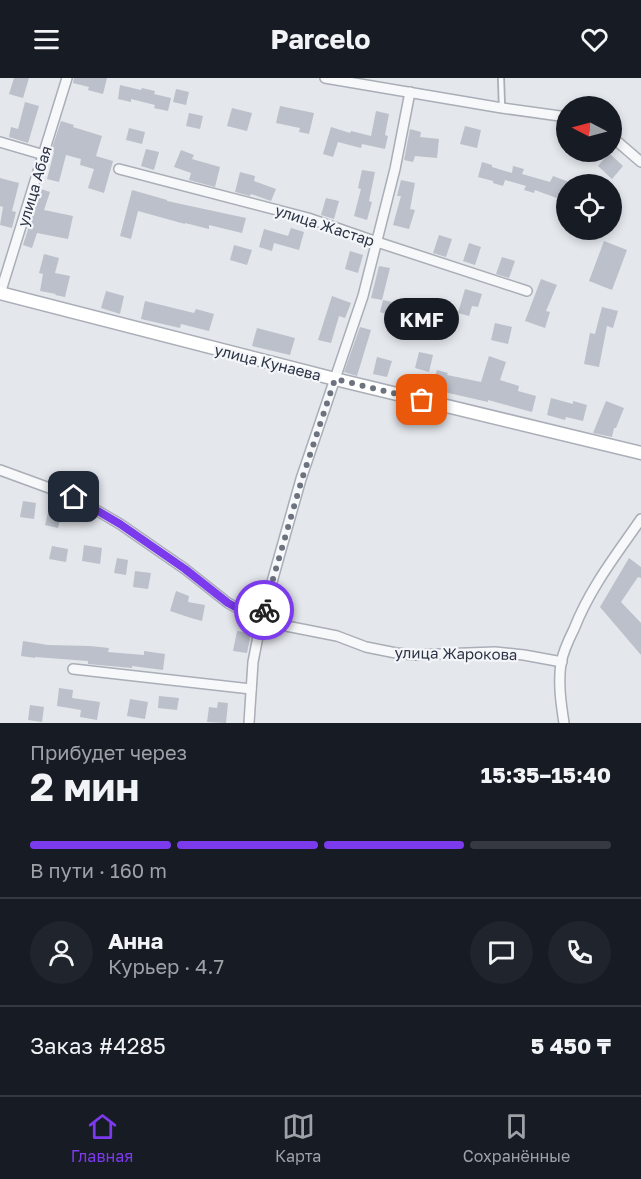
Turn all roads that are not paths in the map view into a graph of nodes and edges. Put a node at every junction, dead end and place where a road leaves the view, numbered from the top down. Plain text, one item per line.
1 (67, 78) edge
2 (325, 78) edge
3 (501, 78) edge
4 (410, 92) junction
5 (502, 108) junction
6 (556, 115) edge
7 (0, 142) edge
8 (622, 146) edge
9 (44, 155) junction
10 (641, 162) edge
11 (119, 169) dead end
12 (377, 242) junction
13 (527, 291) dead end
14 (0, 293) edge
15 (335, 379) junction
16 (641, 453) edge
17 (0, 470) edge
18 (641, 519) edge
19 (261, 621) junction
20 (561, 662) junction
21 (73, 669) dead end
22 (251, 689) junction
23 (249, 723) edge
24 (564, 723) edge

1 - 9 street, улица Абая
2 - 4 street
3 - 5 lane
4 - 5 street
4 - 12 street
5 - 6 street
7 - 9 street
8 - 10 street
9 - 14 street, улица Абая
11 - 12 street, улица Жастар
12 - 13 street, улица Жастар
12 - 15 street
14 - 15 main road, улица Кунаева
15 - 16 main road, улица Кунаева
15 - 19 street
17 - 19 street, улица Жарокова
18 - 20 street
19 - 20 street, улица Жарокова
19 - 22 street
20 - 24 street
21 - 22 street
22 - 23 street

